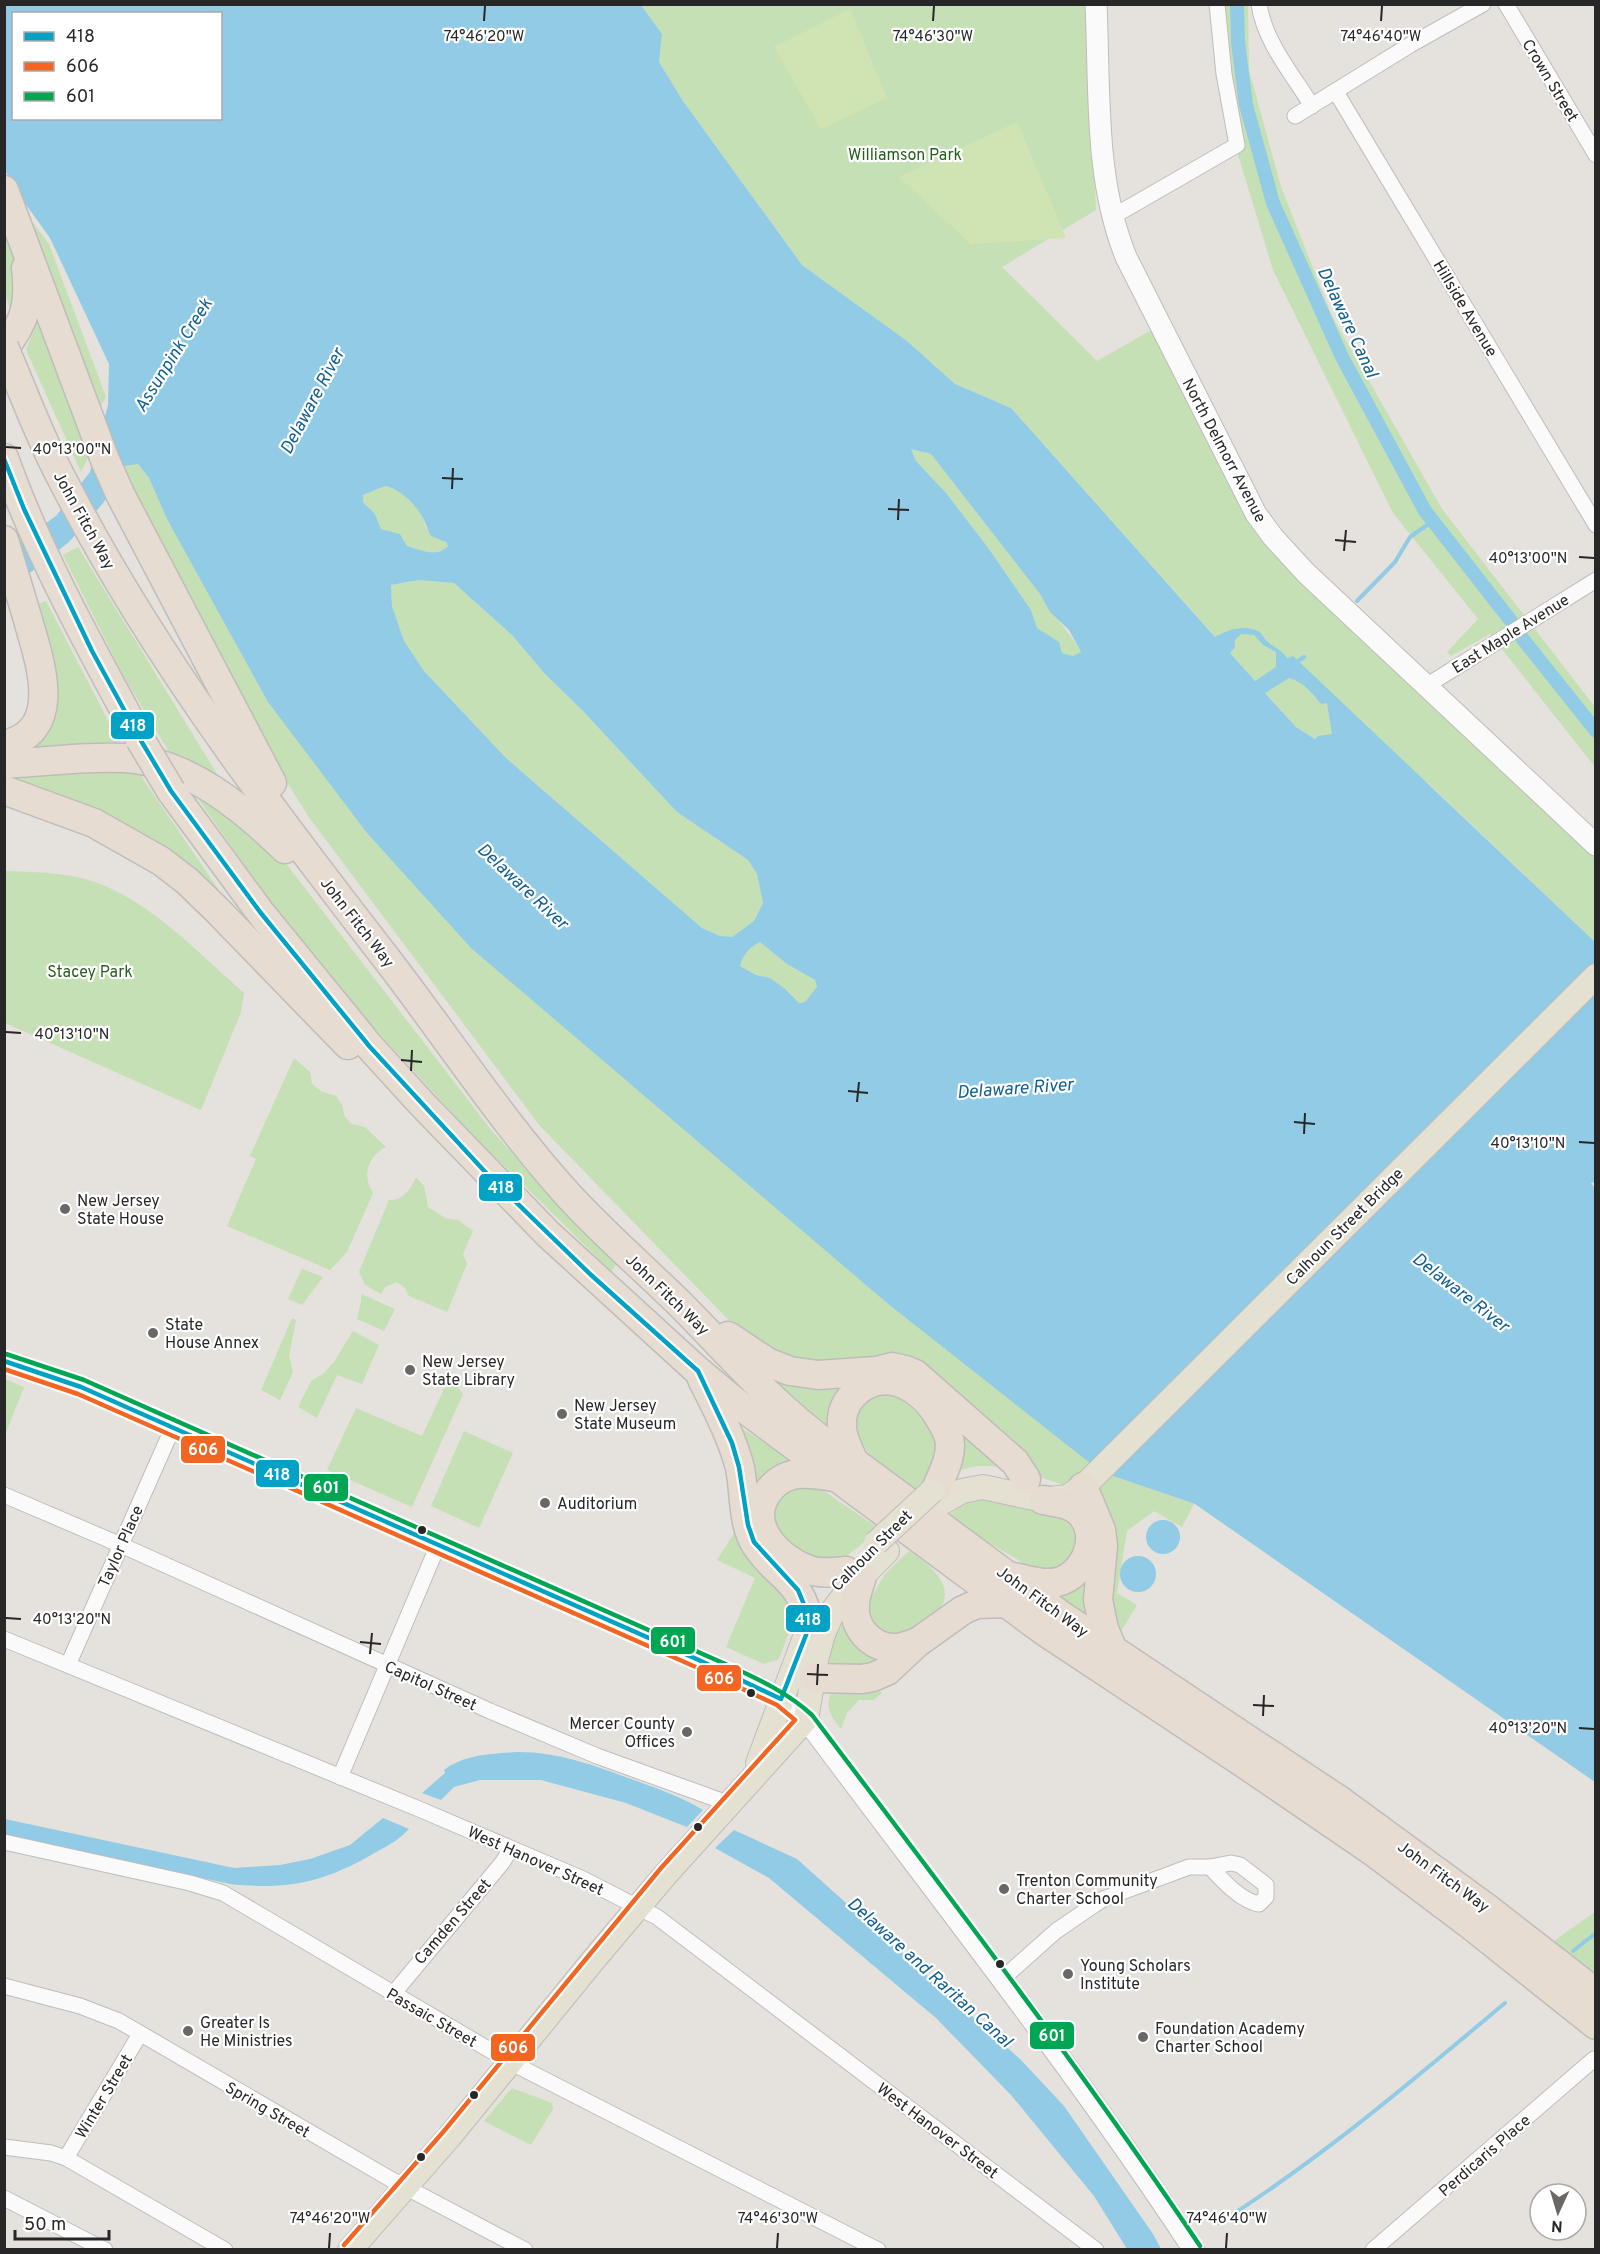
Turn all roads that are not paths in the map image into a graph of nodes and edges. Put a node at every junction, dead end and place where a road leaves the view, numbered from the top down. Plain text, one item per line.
1 (1096, 4) edge
2 (1217, 4) edge
3 (1258, 4) edge
4 (1483, 4) edge
5 (1506, 4) edge
6 (1336, 92) junction
7 (1312, 106) junction
8 (1294, 116) dead end
9 (1596, 155) edge
10 (4, 190) edge
11 (1112, 217) junction
12 (22, 236) junction
13 (8, 355) edge
14 (7, 465) edge
15 (1596, 525) edge
16 (4, 540) edge
17 (1596, 580) edge
18 (1426, 686) junction
19 (4, 745) edge
20 (4, 764) edge
21 (4, 790) edge
22 (1596, 845) edge
23 (319, 872) junction
24 (376, 944) junction
25 (1596, 976) edge
26 (462, 1146) junction
27 (676, 1301) junction
28 (4, 1361) edge
29 (698, 1371) junction
30 (173, 1427) junction
31 (845, 1469) junction
32 (1083, 1486) junction
33 (1035, 1489) junction
34 (936, 1494) junction
35 (4, 1495) edge
36 (121, 1545) junction
37 (438, 1545) junction
38 (938, 1554) junction
39 (854, 1574) junction
40 (1007, 1590) junction
41 (943, 1623) junction
42 (809, 1624) junction
43 (4, 1639) edge
44 (918, 1642) junction
45 (1113, 1650) junction
46 (68, 1665) junction
47 (388, 1666) junction
48 (814, 1678) junction
49 (781, 1699) junction
50 (806, 1719) junction
51 (340, 1777) junction
52 (747, 1784) junction
53 (724, 1811) junction
54 (4, 1842) edge
55 (511, 1848) junction
56 (1210, 1867) dead end
57 (639, 1907) junction
58 (1001, 1980) junction
59 (4, 1986) edge
60 (1596, 1992) edge
61 (393, 1994) junction
62 (1596, 2025) edge
63 (140, 2034) junction
64 (1594, 2059) edge
65 (510, 2062) junction
66 (4, 2147) edge
67 (66, 2158) junction
68 (404, 2187) junction
69 (4, 2198) edge
70 (105, 2250) edge
71 (225, 2250) edge
72 (350, 2250) edge
73 (525, 2250) edge
74 (878, 2250) edge
75 (1096, 2250) edge
76 (1194, 2250) edge
77 (1373, 2250) edge

1 - 11 street, North Delmorr Avenue
2 - 11 street
3 - 7 street
4 - 6 street
5 - 9 street, Crown Street
6 - 7 street
6 - 15 street, Hillside Avenue
7 - 8 street
10 - 12 highway
11 - 18 street, North Delmorr Avenue
12 - 13 highway
12 - 23 highway
13 - 23 highway, John Fitch Way
14 - 26 highway, John Fitch Way, bridge
16 - 19 highway
17 - 18 street, East Maple Avenue
18 - 22 street, North Delmorr Avenue
20 - 24 highway
21 - 26 highway
23 - 24 highway, John Fitch Way
24 - 27 highway, John Fitch Way
25 - 32 main road, Calhoun Street Bridge
26 - 29 highway, John Fitch Way
27 - 31 highway, John Fitch Way
27 - 33 highway
28 - 30 street
29 - 31 highway, John Fitch Way
29 - 42 highway
30 - 36 street, Taylor Place
30 - 37 street
31 - 34 highway
31 - 38 highway, John Fitch Way
31 - 39 highway
31 - 40 highway, John Fitch Way
32 - 33 main road, Calhoun Street
32 - 45 highway
33 - 34 main road, Calhoun Street
33 - 40 highway
34 - 39 main road, Calhoun Street, bridge
35 - 36 street, Capitol Street
36 - 46 street, Taylor Place
36 - 47 street, Capitol Street
37 - 47 street
37 - 49 street
38 - 40 highway, John Fitch Way
38 - 41 highway
39 - 42 main road, Calhoun Street
39 - 44 highway
39 - 48 main road, Calhoun Street
40 - 41 highway
40 - 45 highway, John Fitch Way
40 - 62 highway, John Fitch Way
41 - 44 highway
42 - 49 main road, Calhoun Street
43 - 46 street, West Hanover Street
44 - 48 highway
45 - 60 highway, John Fitch Way
46 - 51 street, West Hanover Street
47 - 51 street
47 - 53 street, Capitol Street
48 - 50 main road, Calhoun Street
49 - 50 street
49 - 52 main road, Calhoun Street
50 - 52 main road, Calhoun Street
50 - 58 street
51 - 55 street, West Hanover Street
52 - 53 main road, Calhoun Street
53 - 57 main road, Calhoun Street
54 - 61 street, Passaic Street
55 - 57 street, West Hanover Street
55 - 61 street, Camden Street
56 - 58 street
57 - 65 main road, Calhoun Street
57 - 75 street, West Hanover Street
58 - 76 street
59 - 63 street, Spring Street
61 - 65 street, Passaic Street
63 - 67 street, Winter Street
63 - 68 street, Spring Street
64 - 77 street, Perdicaris Place
65 - 68 main road, Calhoun Street
65 - 74 street, Passaic Street
66 - 67 street
67 - 71 street
68 - 72 main road, Calhoun Street
68 - 73 street, Spring Street
69 - 70 street

